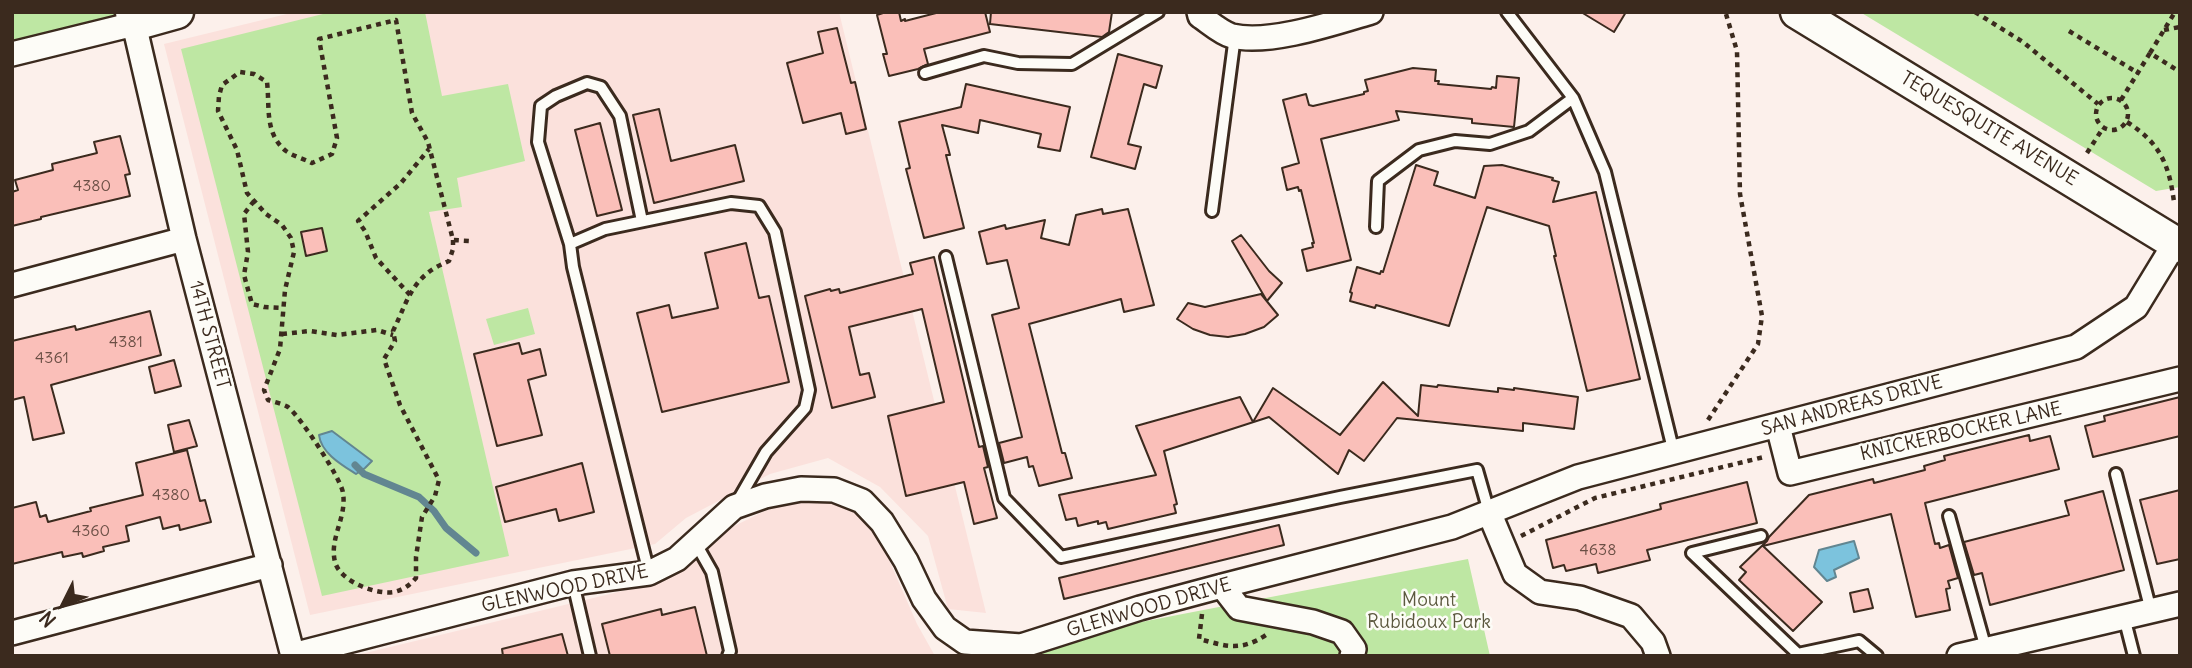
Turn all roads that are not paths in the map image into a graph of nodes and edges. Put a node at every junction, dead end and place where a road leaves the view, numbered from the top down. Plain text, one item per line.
1 (177, 12) edge
2 (1158, 12) edge
3 (1199, 12) edge
4 (1371, 12) edge
5 (1507, 12) edge
6 (1797, 12) edge
7 (133, 18) edge
8 (1236, 36) junction
9 (12, 54) edge
10 (925, 74) dead end
11 (1573, 98) junction
12 (1212, 211) dead end
13 (642, 221) junction
14 (1376, 227) dead end
15 (184, 239) junction
16 (2178, 242) edge
17 (570, 244) junction
18 (946, 257) dead end
19 (12, 285) edge
20 (2180, 379) edge
21 (1778, 426) junction
22 (1674, 453) junction
23 (2116, 474) dead end
24 (734, 507) junction
25 (1489, 512) junction
26 (1949, 516) dead end
27 (1761, 536) dead end
28 (695, 542) junction
29 (270, 565) junction
30 (649, 573) junction
31 (573, 583) junction
32 (1222, 586) junction
33 (2180, 604) edge
34 (2151, 611) junction
35 (2124, 617) junction
36 (12, 633) edge
37 (1986, 649) junction
38 (293, 655) edge
39 (590, 656) edge
40 (728, 656) edge
41 (1352, 656) edge
42 (1658, 656) edge
43 (1877, 656) edge
44 (1959, 656) edge
45 (2134, 656) edge

1 - 7 street
2 - 10 lane
3 - 8 street
4 - 8 street
5 - 11 lane
6 - 16 street, TEQUESQUITE AVENUE
7 - 9 street
7 - 15 street, 14TH STREET
8 - 12 lane
11 - 14 lane
11 - 22 lane
13 - 17 lane
13 - 17 lane
13 - 24 lane
15 - 19 street
15 - 29 street, 14TH STREET
16 - 21 street, SAN ANDREAS DRIVE
17 - 30 lane
18 - 25 lane
20 - 21 street, KNICKERBOCKER LANE
21 - 22 street, SAN ANDREAS DRIVE
22 - 25 street, SAN ANDREAS DRIVE
23 - 34 lane
24 - 28 street, GLENWOOD DRIVE
24 - 32 street, GLENWOOD DRIVE
25 - 32 street, GLENWOOD DRIVE
25 - 42 street
26 - 37 lane
27 - 43 lane
28 - 30 street, GLENWOOD DRIVE
28 - 40 lane
29 - 36 street
29 - 38 street, 14TH STREET
30 - 31 street, GLENWOOD DRIVE
31 - 38 street, GLENWOOD DRIVE
31 - 39 lane
32 - 41 street
33 - 34 street
34 - 35 street
35 - 37 street
35 - 45 lane
37 - 44 street

